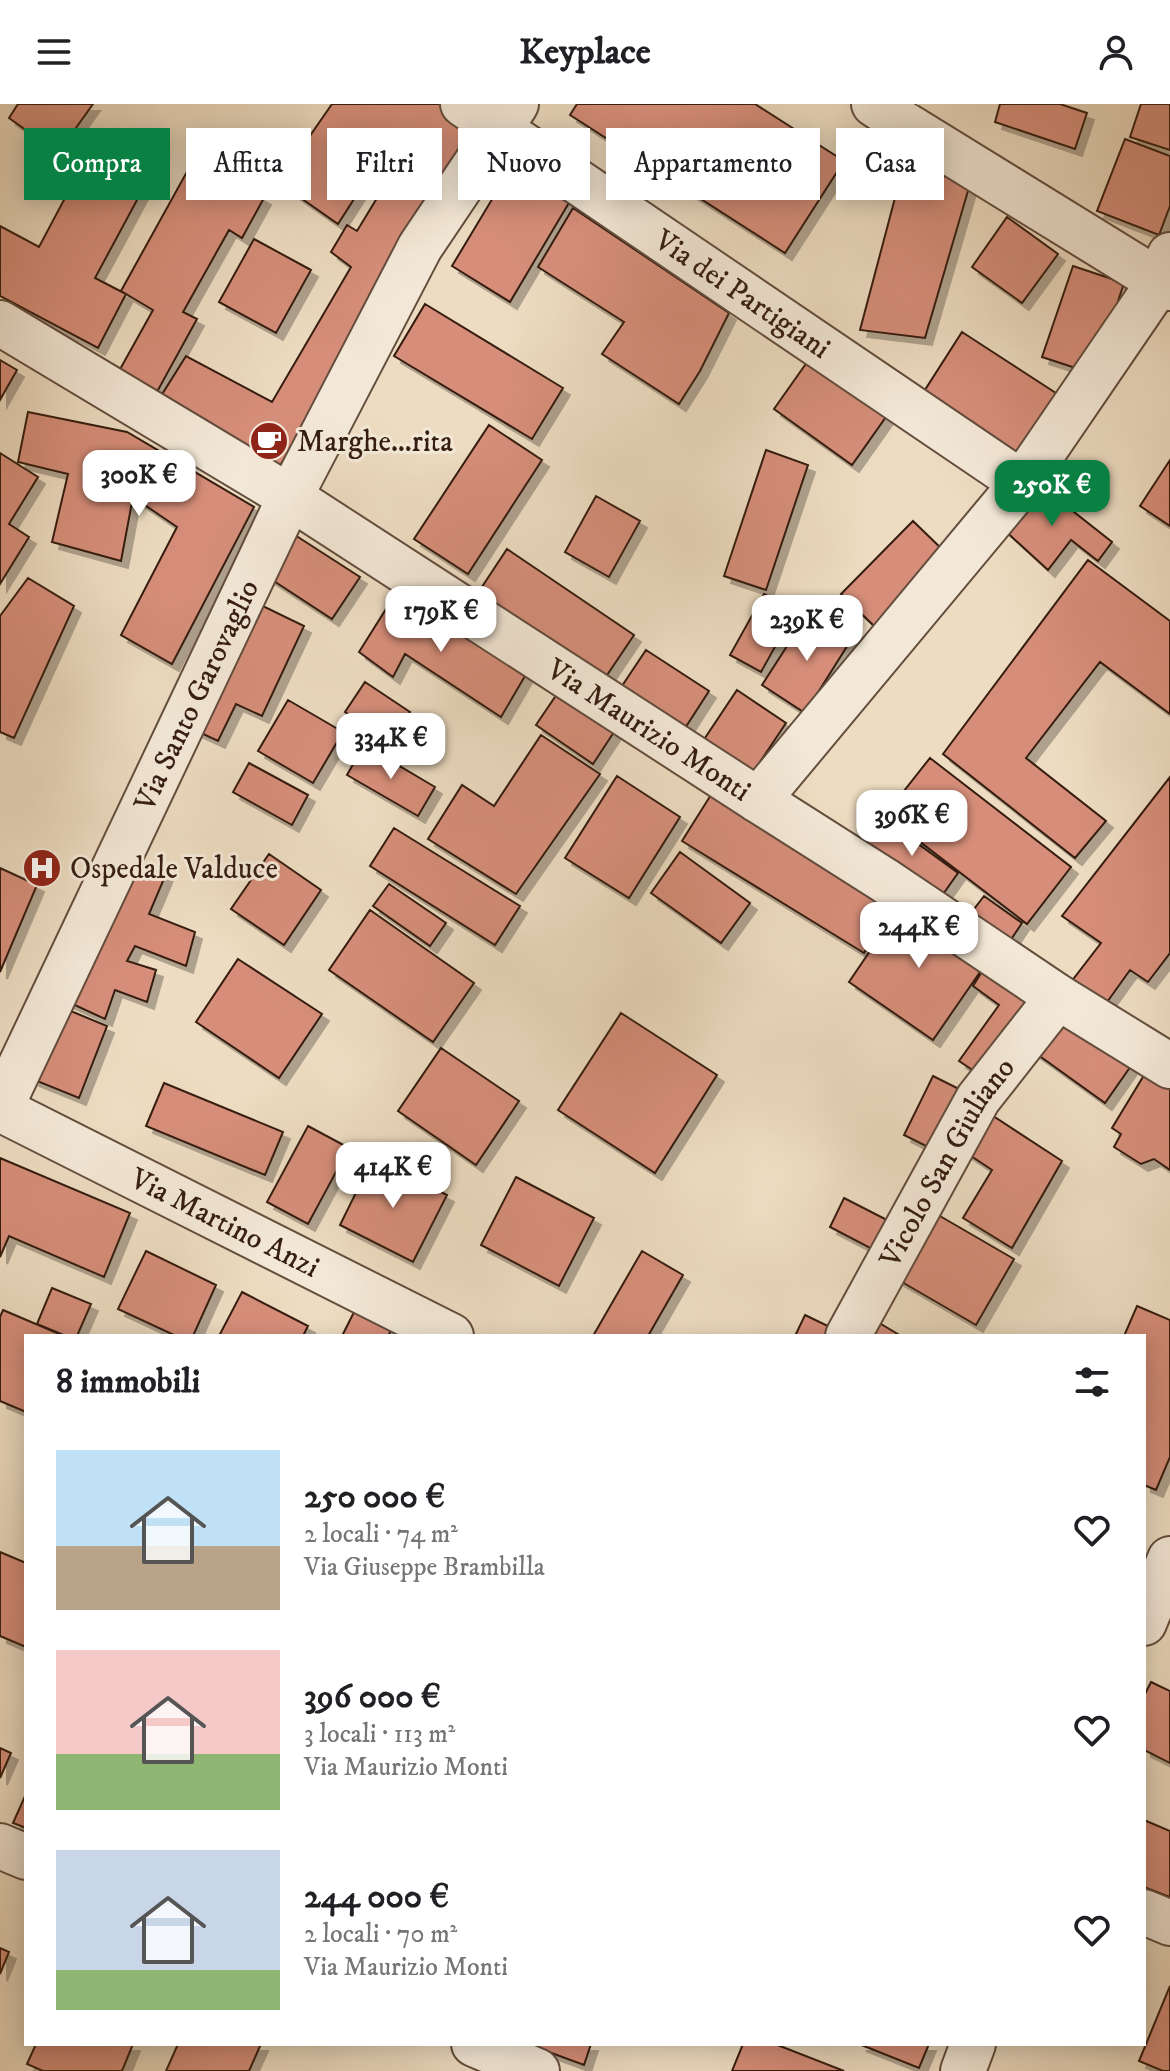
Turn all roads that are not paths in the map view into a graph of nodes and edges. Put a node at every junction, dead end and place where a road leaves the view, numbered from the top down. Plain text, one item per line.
1 (463, 104) edge
2 (874, 104) edge
3 (508, 116) edge
4 (1167, 275) edge
5 (0, 323) edge
6 (1022, 483) junction
7 (290, 497) junction
8 (758, 800) junction
9 (1058, 997) junction
10 (1170, 1066) edge
11 (0, 1109) edge
12 (447, 1334) edge
13 (849, 1334) edge
14 (1170, 1559) edge
15 (1146, 1618) edge
16 (0, 1846) edge
17 (24, 1856) edge
18 (1146, 1913) edge
19 (1170, 1923) edge
20 (479, 2046) edge
21 (972, 2046) edge
22 (535, 2070) edge
23 (963, 2071) edge

1 - 3 street, Via dei Partigiani
2 - 4 street
3 - 6 street, Via dei Partigiani
3 - 7 street, Via Santo Garovaglio
4 - 6 street
5 - 7 street, Via Maurizio Monti
6 - 8 street
7 - 8 street, Via Maurizio Monti
7 - 11 street, Via Santo Garovaglio
8 - 9 street, Via Maurizio Monti
9 - 10 street, Via Maurizio Monti
9 - 13 street, Vicolo San Giuliano
11 - 12 street, Via Martino Anzi
14 - 15 street
16 - 17 street
18 - 19 street
20 - 22 street
21 - 23 street

